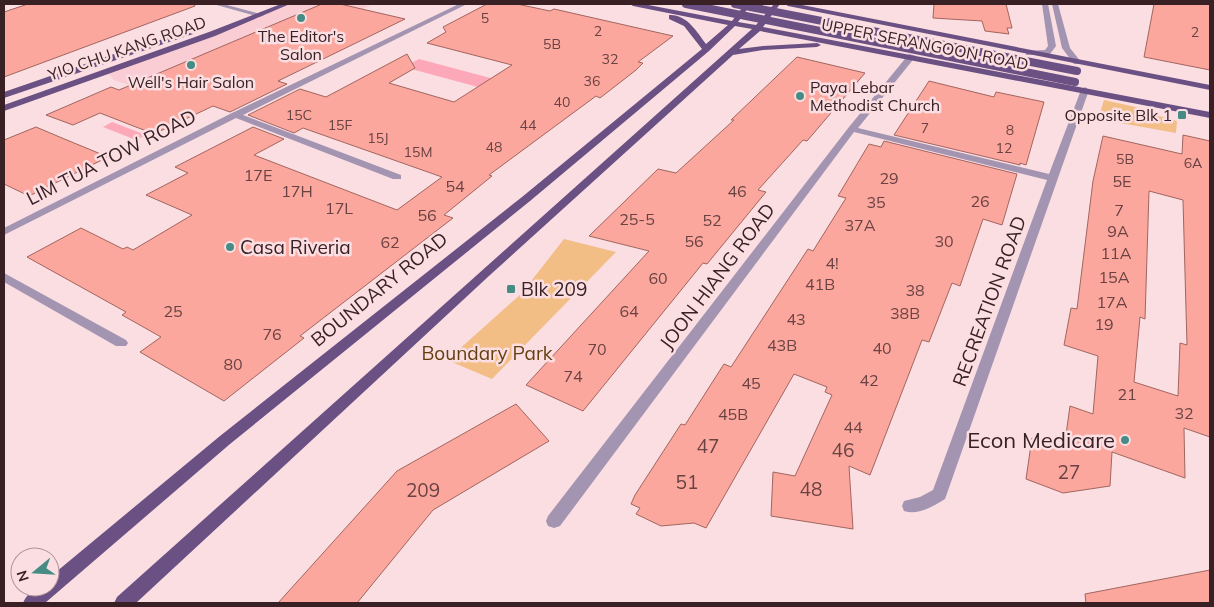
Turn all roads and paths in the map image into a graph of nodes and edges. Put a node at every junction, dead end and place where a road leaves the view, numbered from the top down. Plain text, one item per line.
1 (216, 4) edge
2 (265, 4) edge
3 (287, 4) edge
4 (464, 4) edge
5 (633, 4) edge
6 (686, 4) edge
7 (735, 4) edge
8 (748, 4) edge
9 (777, 4) edge
10 (788, 4) edge
11 (824, 4) edge
12 (1055, 4) edge
13 (1046, 5) edge
14 (654, 8) junction
15 (248, 12) junction
16 (260, 15) junction
17 (869, 20) junction
18 (734, 24) junction
19 (758, 28) junction
20 (846, 45) junction
21 (706, 48) junction
22 (730, 53) junction
23 (1029, 53) junction
24 (912, 56) junction
25 (1077, 62) junction
26 (1210, 88) edge
27 (1085, 90) junction
28 (4, 95) edge
29 (1210, 97) edge
30 (4, 108) edge
31 (1210, 108) edge
32 (235, 115) junction
33 (1210, 115) edge
34 (852, 129) junction
35 (397, 177) dead end
36 (1053, 178) junction
37 (4, 232) edge
38 (4, 277) edge
39 (121, 343) dead end
40 (910, 506) dead end
41 (554, 521) dead end
42 (32, 603) edge
43 (123, 603) edge

1 - 15 street
2 - 15 main road, YIO CHU KANG ROAD
3 - 16 main road, YIO CHU KANG ROAD
4 - 32 street, LIM TUA TOW ROAD
5 - 14 main road, UPPER SERANGOON ROAD
6 - 31 main road, bridge
7 - 29 main road, bridge
8 - 18 main road, BOUNDARY ROAD
9 - 19 main road
10 - 17 main road, UPPER SERANGOON ROAD
11 - 17 main road
12 - 25 street
13 - 23 street
14 - 18 main road, UPPER SERANGOON ROAD
14 - 21 main road
15 - 16 street
15 - 28 main road, YIO CHU KANG ROAD
16 - 30 main road, YIO CHU KANG ROAD
17 - 23 main road, UPPER SERANGOON ROAD
18 - 19 main road, UPPER SERANGOON ROAD
18 - 21 main road, BOUNDARY ROAD
19 - 20 main road, UPPER SERANGOON ROAD
19 - 22 main road
20 - 22 main road
20 - 24 main road, UPPER SERANGOON ROAD
21 - 42 main road, BOUNDARY ROAD
22 - 43 main road
23 - 25 main road, UPPER SERANGOON ROAD
24 - 27 main road, UPPER SERANGOON ROAD
24 - 34 street, JOON HIANG ROAD
25 - 26 main road, UPPER SERANGOON ROAD
27 - 33 main road, UPPER SERANGOON ROAD
27 - 36 street, RECREATION ROAD
32 - 35 street
32 - 37 street, LIM TUA TOW ROAD
34 - 36 street
34 - 41 street, JOON HIANG ROAD
36 - 40 street, RECREATION ROAD
38 - 39 street

